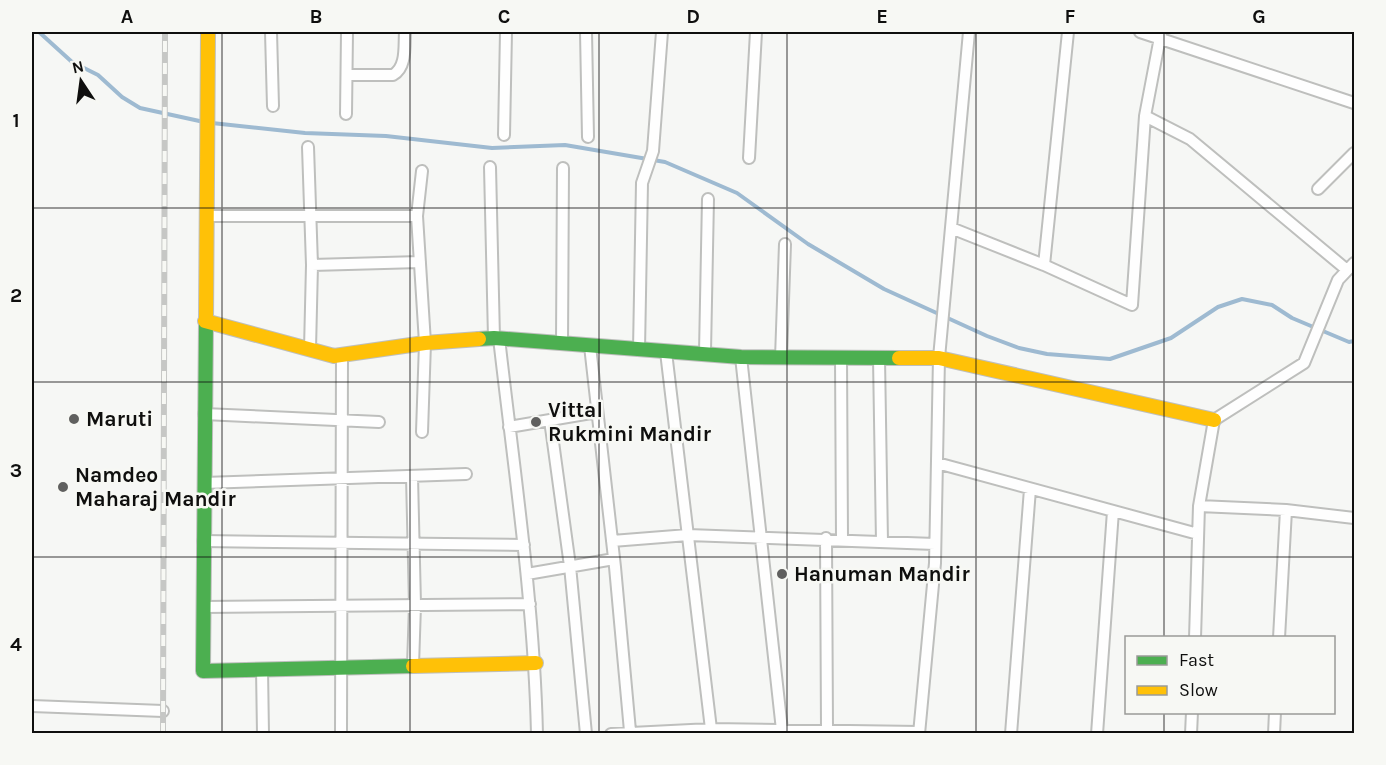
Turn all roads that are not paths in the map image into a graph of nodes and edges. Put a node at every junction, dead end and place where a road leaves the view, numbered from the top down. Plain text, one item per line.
1 (208, 32) edge
2 (271, 32) edge
3 (347, 32) edge
4 (405, 32) edge
5 (506, 32) edge
6 (586, 32) edge
7 (662, 32) edge
8 (756, 32) edge
9 (969, 32) edge
10 (1068, 32) edge
11 (1140, 32) edge
12 (1160, 35) edge
13 (347, 75) junction
14 (1354, 103) edge
15 (273, 106) dead end
16 (346, 114) dead end
17 (1145, 116) junction
18 (504, 135) dead end
19 (588, 137) dead end
20 (308, 147) dead end
21 (1354, 153) edge
22 (749, 158) dead end
23 (490, 167) dead end
24 (563, 168) dead end
25 (422, 171) dead end
26 (1318, 189) dead end
27 (708, 199) dead end
28 (311, 215) junction
29 (207, 216) junction
30 (417, 216) junction
31 (951, 228) junction
32 (785, 244) dead end
33 (420, 262) junction
34 (312, 265) junction
35 (1044, 265) junction
36 (1351, 266) edge
37 (205, 321) junction
38 (496, 338) junction
39 (425, 343) junction
40 (562, 343) junction
41 (590, 346) junction
42 (310, 350) junction
43 (639, 350) junction
44 (666, 352) junction
45 (705, 352) junction
46 (342, 355) junction
47 (741, 357) junction
48 (781, 358) junction
49 (841, 358) junction
50 (879, 358) junction
51 (939, 358) junction
52 (597, 412) junction
53 (204, 414) junction
54 (550, 420) junction
55 (1214, 420) junction
56 (340, 421) junction
57 (379, 422) dead end
58 (509, 427) junction
59 (422, 432) dead end
60 (937, 463) junction
61 (466, 474) dead end
62 (412, 476) junction
63 (342, 478) junction
64 (204, 483) junction
65 (1030, 489) junction
66 (1199, 507) junction
67 (1286, 510) junction
68 (1113, 511) junction
69 (1354, 518) edge
70 (688, 534) junction
71 (1198, 534) junction
72 (763, 536) junction
73 (826, 538) junction
74 (842, 538) junction
75 (204, 541) junction
76 (612, 541) junction
77 (882, 542) junction
78 (343, 543) junction
79 (412, 544) junction
80 (524, 544) junction
81 (935, 544) junction
82 (614, 559) junction
83 (570, 566) junction
84 (527, 574) junction
85 (530, 604) junction
86 (415, 605) junction
87 (342, 606) junction
88 (203, 607) junction
89 (1195, 636) edge
90 (1280, 636) edge
91 (536, 663) junction
92 (413, 666) junction
93 (341, 667) junction
94 (262, 669) junction
95 (32, 706) edge
96 (163, 711) dead end
97 (1192, 714) edge
98 (1275, 714) edge
99 (714, 730) edge
100 (630, 731) junction
101 (786, 731) edge
102 (832, 731) edge
103 (648, 732) edge
104 (874, 732) edge
105 (919, 733) edge
106 (262, 734) edge
107 (341, 734) edge
108 (537, 734) edge
109 (586, 734) edge
110 (611, 734) edge
111 (1011, 734) edge
112 (1097, 734) edge
113 (1191, 734) edge
114 (1274, 734) edge

1 - 29 street
2 - 15 street
3 - 13 street
4 - 13 street
5 - 18 street
6 - 19 street
7 - 43 street
8 - 22 street
9 - 31 street
10 - 35 street
11 - 12 street
12 - 14 street
12 - 17 street
13 - 16 street
17 - 35 street
17 - 36 street
20 - 28 street
21 - 26 street
23 - 38 street
24 - 40 street
25 - 30 street
27 - 45 street
28 - 29 street
28 - 30 street
28 - 34 street
29 - 37 street
30 - 33 street
31 - 35 street
31 - 51 street
32 - 48 street
33 - 34 street
33 - 39 street
34 - 42 street
36 - 55 street
37 - 42 street
37 - 53 street
38 - 39 street
38 - 40 street
38 - 58 street
39 - 46 street
39 - 59 street
40 - 41 street
41 - 43 street
41 - 52 street
42 - 46 street
43 - 44 street
44 - 45 street
44 - 70 street
45 - 47 street
46 - 56 street
47 - 48 street
47 - 72 street
48 - 49 street
49 - 50 street
49 - 74 street
50 - 51 street
50 - 77 street
51 - 55 street
51 - 60 street
52 - 54 street
52 - 76 street
53 - 56 street
53 - 64 street
54 - 58 street
54 - 83 street
55 - 66 street
56 - 57 street
56 - 63 street
58 - 80 street
60 - 65 street
60 - 81 street
61 - 62 street
62 - 63 street
62 - 79 street
63 - 64 street
63 - 78 street
64 - 75 street
65 - 68 street
65 - 111 street
66 - 67 street
66 - 71 street
67 - 69 street
67 - 90 street
68 - 71 street
68 - 112 street
70 - 72 street
70 - 76 street
70 - 99 street
71 - 89 street
72 - 73 street
72 - 101 street
73 - 74 street
73 - 102 street
74 - 77 street
75 - 78 street
75 - 88 street
76 - 82 street
77 - 81 street
78 - 79 street
78 - 87 street
79 - 80 street
79 - 86 street
80 - 84 street
81 - 105 street
82 - 83 street
82 - 100 street
83 - 84 street
83 - 109 street
84 - 85 street
85 - 86 street
85 - 91 street
86 - 87 street
86 - 92 street
87 - 88 street
87 - 93 street
88 - 94 street
91 - 92 street
91 - 108 street
92 - 93 street
93 - 94 street
93 - 107 street
94 - 106 street
95 - 96 street
97 - 113 street
98 - 114 street
99 - 101 street
99 - 103 street
100 - 103 street
100 - 110 street
101 - 102 street
102 - 104 street
104 - 105 street

